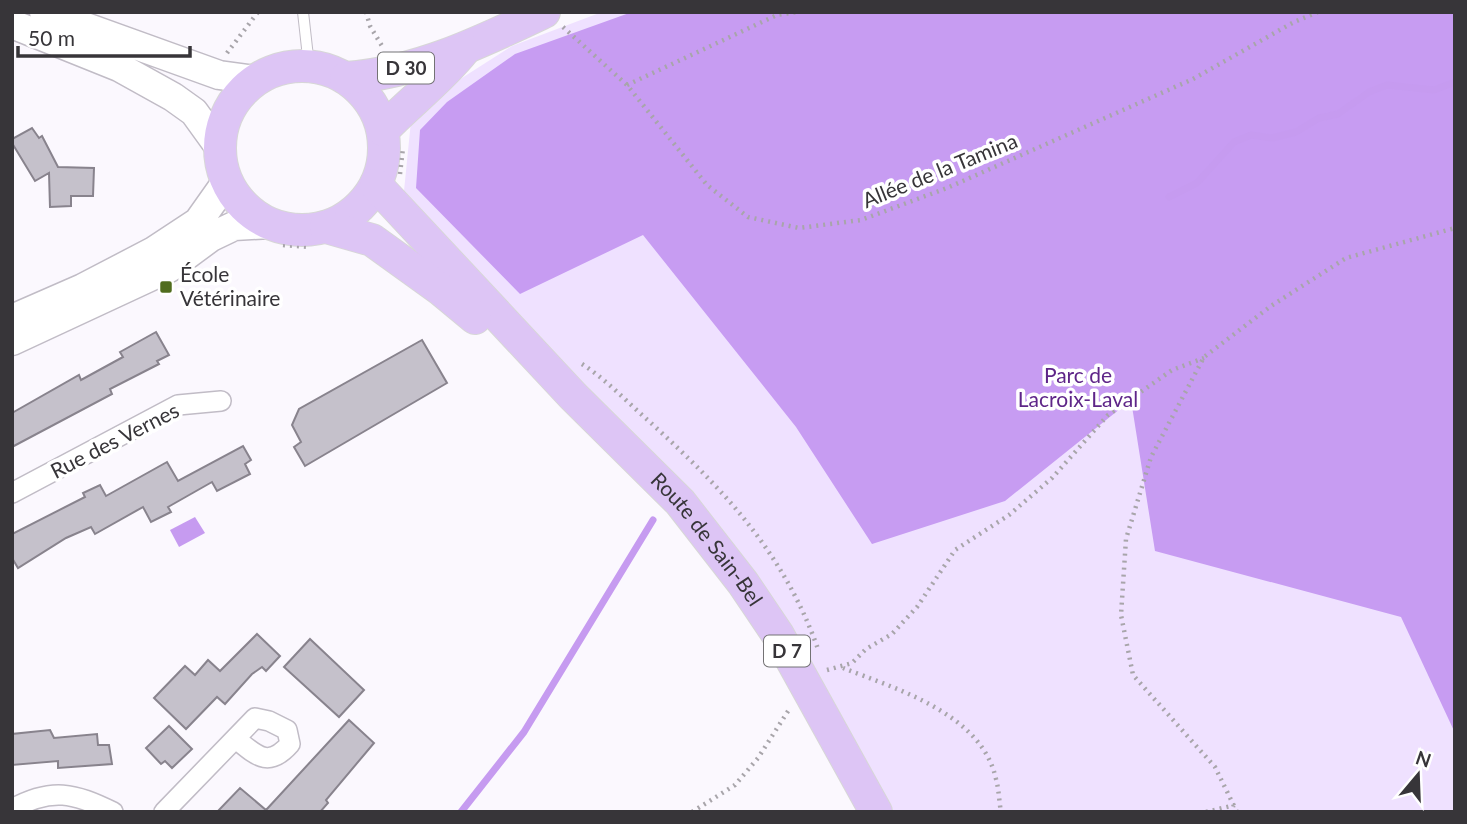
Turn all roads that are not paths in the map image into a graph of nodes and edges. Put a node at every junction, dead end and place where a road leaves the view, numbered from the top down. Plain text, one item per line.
1 (44, 12) edge
2 (303, 12) edge
3 (549, 16) edge
4 (12, 24) edge
5 (464, 50) junction
6 (309, 66) junction
7 (346, 78) junction
8 (255, 80) junction
9 (383, 130) junction
10 (220, 148) junction
11 (227, 181) junction
12 (376, 185) junction
13 (271, 224) junction
14 (326, 227) junction
15 (12, 318) edge
16 (12, 341) edge
17 (573, 396) junction
18 (221, 401) dead end
19 (12, 494) edge
20 (236, 739) dead end
21 (12, 809) edge
22 (113, 812) edge
23 (164, 812) edge
24 (876, 812) edge

1 - 8 main road
2 - 6 lane
3 - 5 main road, D 30
4 - 10 main road
5 - 7 main road, D 30
5 - 9 main road, D 30
6 - 7 main road
6 - 8 main road
7 - 9 main road
8 - 10 main road
9 - 12 main road
10 - 11 main road
11 - 13 main road
11 - 15 main road
12 - 14 main road
12 - 17 main road, Route de Sain-Bel / D 7
13 - 14 main road
13 - 16 main road
14 - 17 main road, Route de Sain-Bel / D 7
17 - 24 main road, Route de Sain-Bel / D 7
18 - 19 street, Rue des Vernes
20 - 23 street
21 - 22 street

